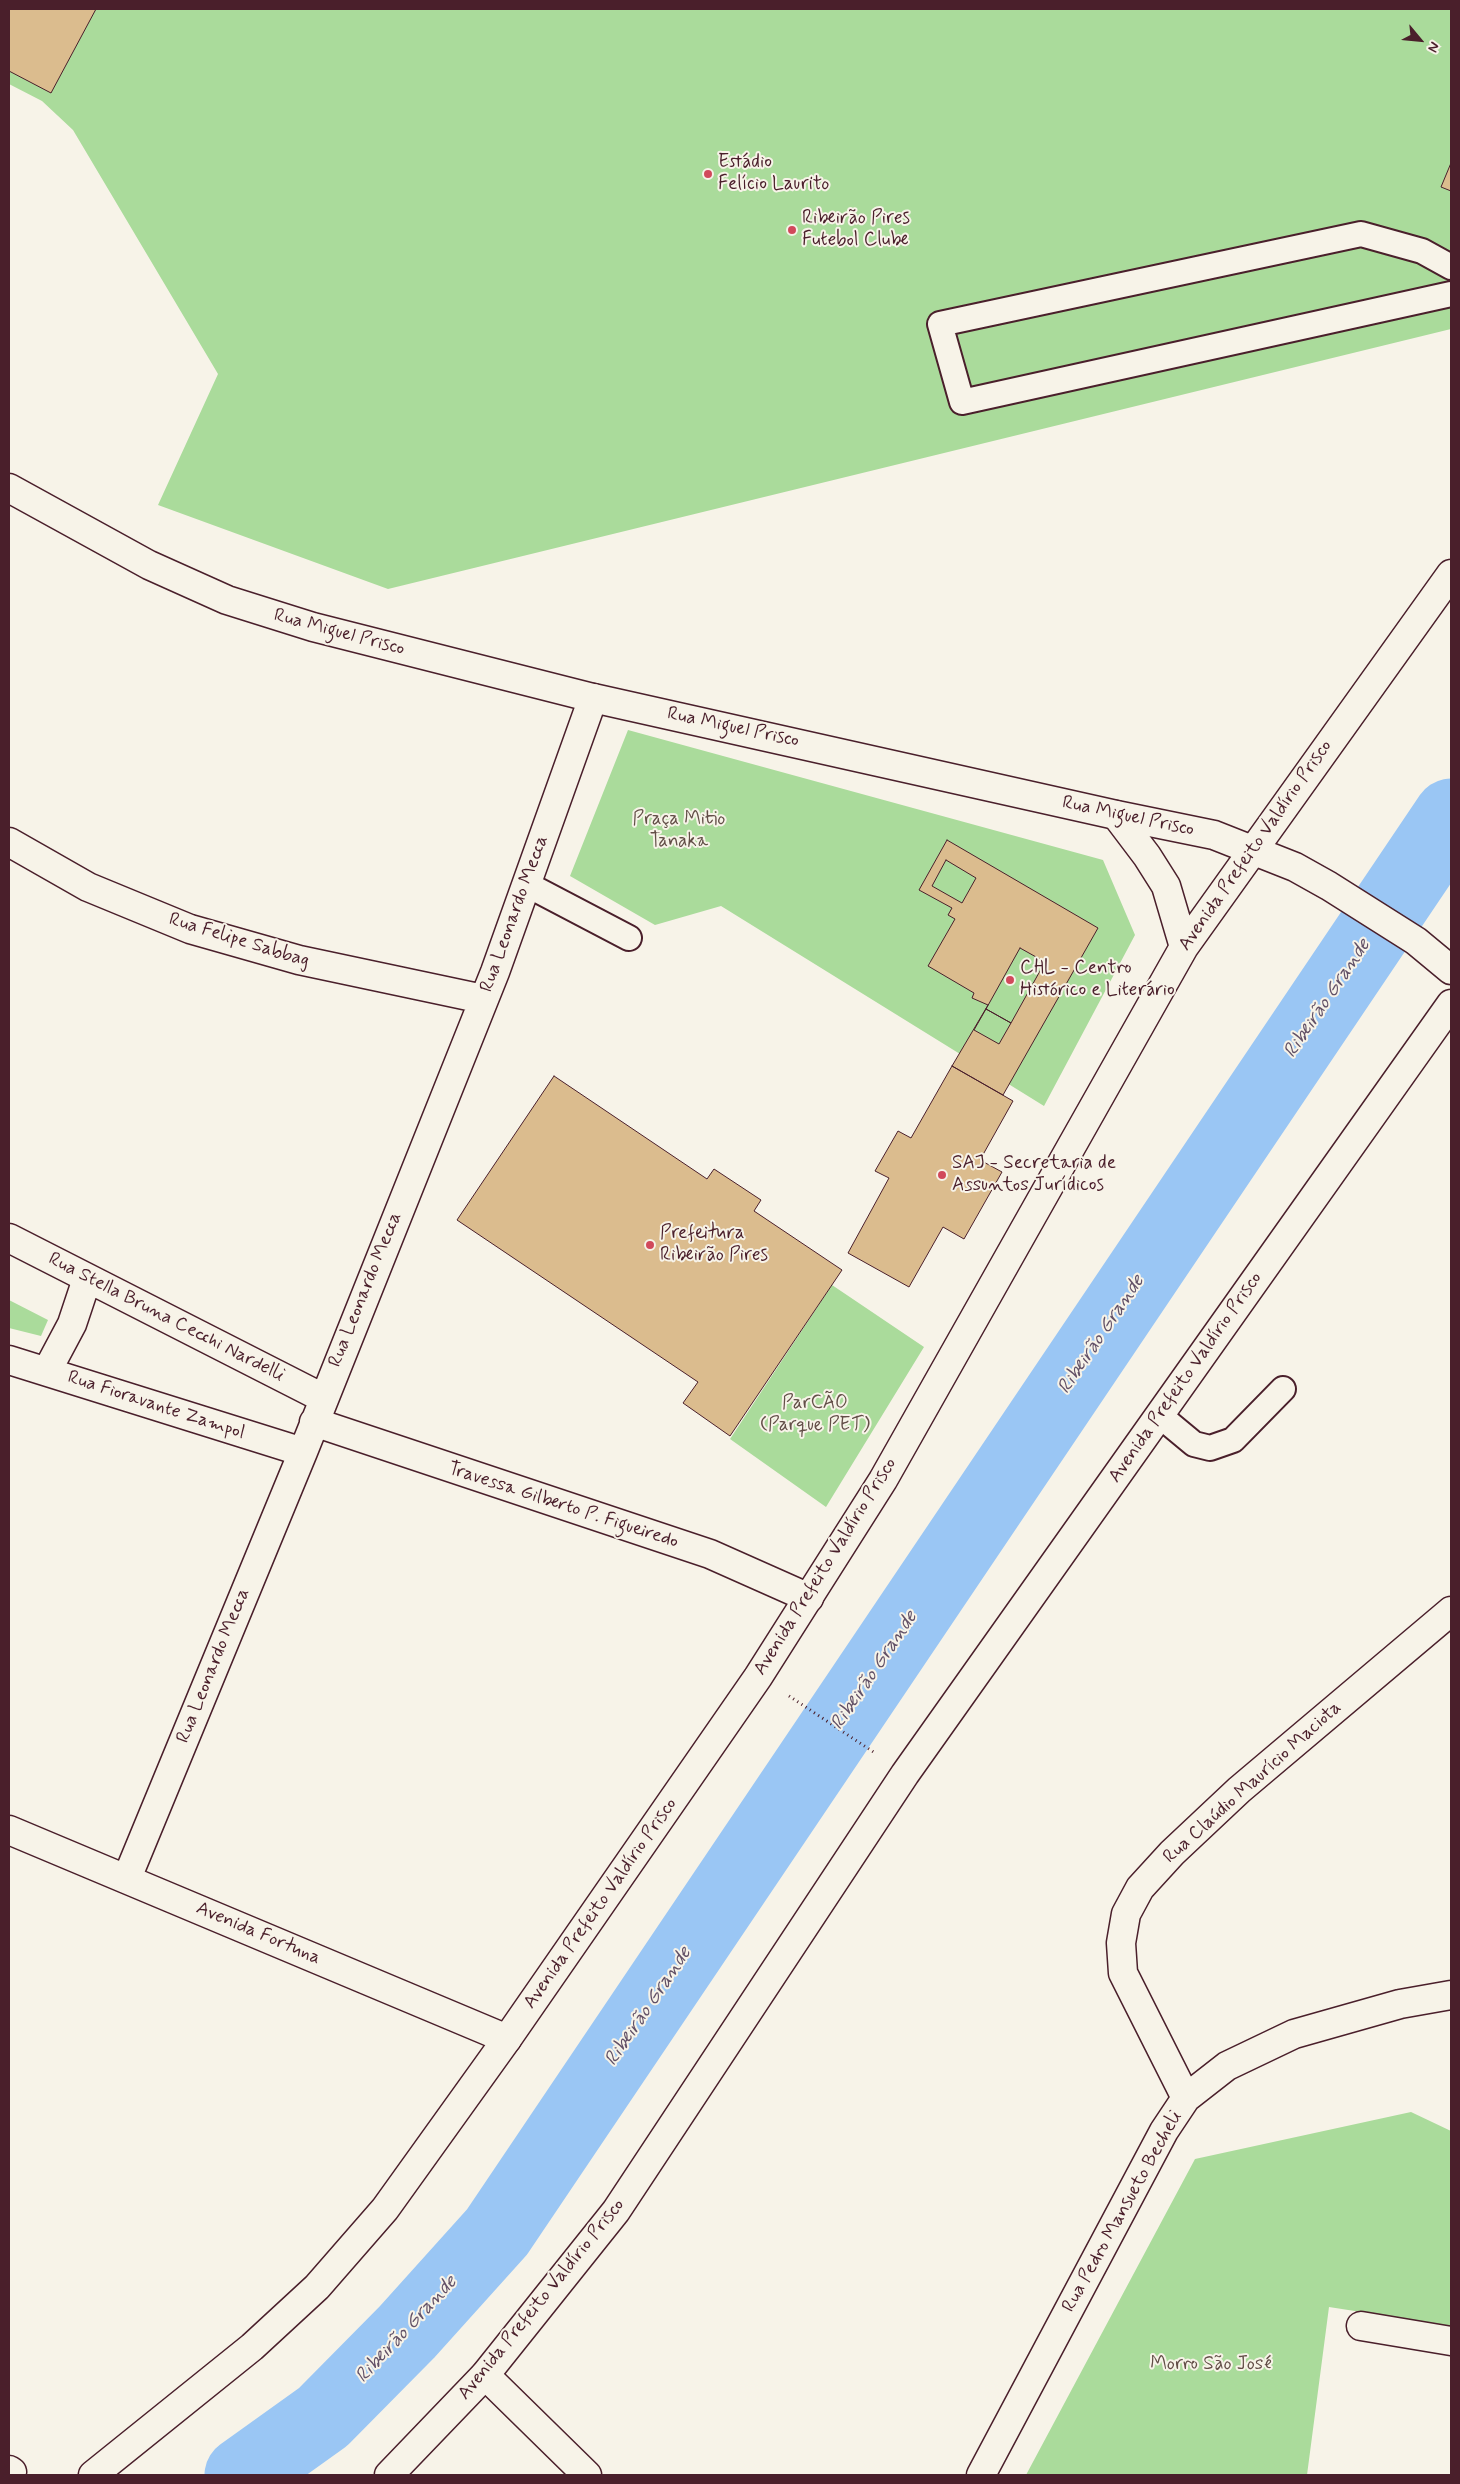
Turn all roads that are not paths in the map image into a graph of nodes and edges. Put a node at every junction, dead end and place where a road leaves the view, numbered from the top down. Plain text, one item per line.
1 (1451, 267) edge
2 (1451, 294) edge
3 (9, 488) edge
4 (1451, 574) edge
5 (593, 698) junction
6 (1116, 815) junction
7 (9, 842) edge
8 (1254, 849) junction
9 (526, 884) junction
10 (630, 938) dead end
11 (1184, 947) junction
12 (1451, 970) edge
13 (483, 1000) junction
14 (1451, 1004) edge
15 (9, 1238) edge
16 (87, 1279) junction
17 (9, 1360) edge
18 (47, 1371) junction
19 (1283, 1389) dead end
20 (318, 1410) junction
21 (1159, 1415) junction
22 (303, 1452) junction
23 (809, 1598) junction
24 (1451, 1610) edge
25 (9, 1830) edge
26 (127, 1878) junction
27 (1451, 1995) edge
28 (508, 2039) junction
29 (1186, 2098) junction
30 (1361, 2326) dead end
31 (1451, 2341) edge
32 (485, 2375) junction
33 (93, 2475) edge
34 (389, 2475) edge
35 (587, 2475) edge
36 (981, 2475) edge

1 - 2 lane
3 - 5 street, Rua Miguel Prisco
4 - 8 street, Avenida Prefeito Valdírio Prisco
5 - 6 street, Rua Miguel Prisco
5 - 9 street, Rua Leonardo Mecca
6 - 8 street, Rua Miguel Prisco
6 - 11 street
7 - 13 street, Rua Felipe Sabbag
8 - 11 street, Avenida Prefeito Valdírio Prisco
8 - 12 street, Rua Miguel Prisco
9 - 10 lane
9 - 13 street, Rua Leonardo Mecca
11 - 23 street, Avenida Prefeito Valdírio Prisco
13 - 20 street, Rua Leonardo Mecca
14 - 21 street, Avenida Prefeito Valdírio Prisco
15 - 16 street, Rua Stella Bruna Cecchi Nardelli
16 - 18 street
16 - 20 street, Rua Stella Bruna Cecchi Nardelli
17 - 18 street, Rua Fioravante Zampol
18 - 22 street, Rua Fioravante Zampol
19 - 21 lane
20 - 22 street, Rua Leonardo Mecca
20 - 23 street, Travessa Gilberto P. Figueiredo
21 - 32 street, Avenida Prefeito Valdírio Prisco
22 - 26 street, Rua Leonardo Mecca
23 - 28 street, Avenida Prefeito Valdírio Prisco
24 - 29 street, Rua Claúdio Maurício Maciota
25 - 26 street, Avenida Fortuna
26 - 28 street, Avenida Fortuna
27 - 29 street, Rua Pedro Mansueto Becheli
28 - 33 street, Avenida Prefeito Valdírio Prisco
29 - 36 street, Rua Pedro Mansueto Becheli
30 - 31 street
32 - 34 street, Avenida Prefeito Valdírio Prisco
32 - 35 street

